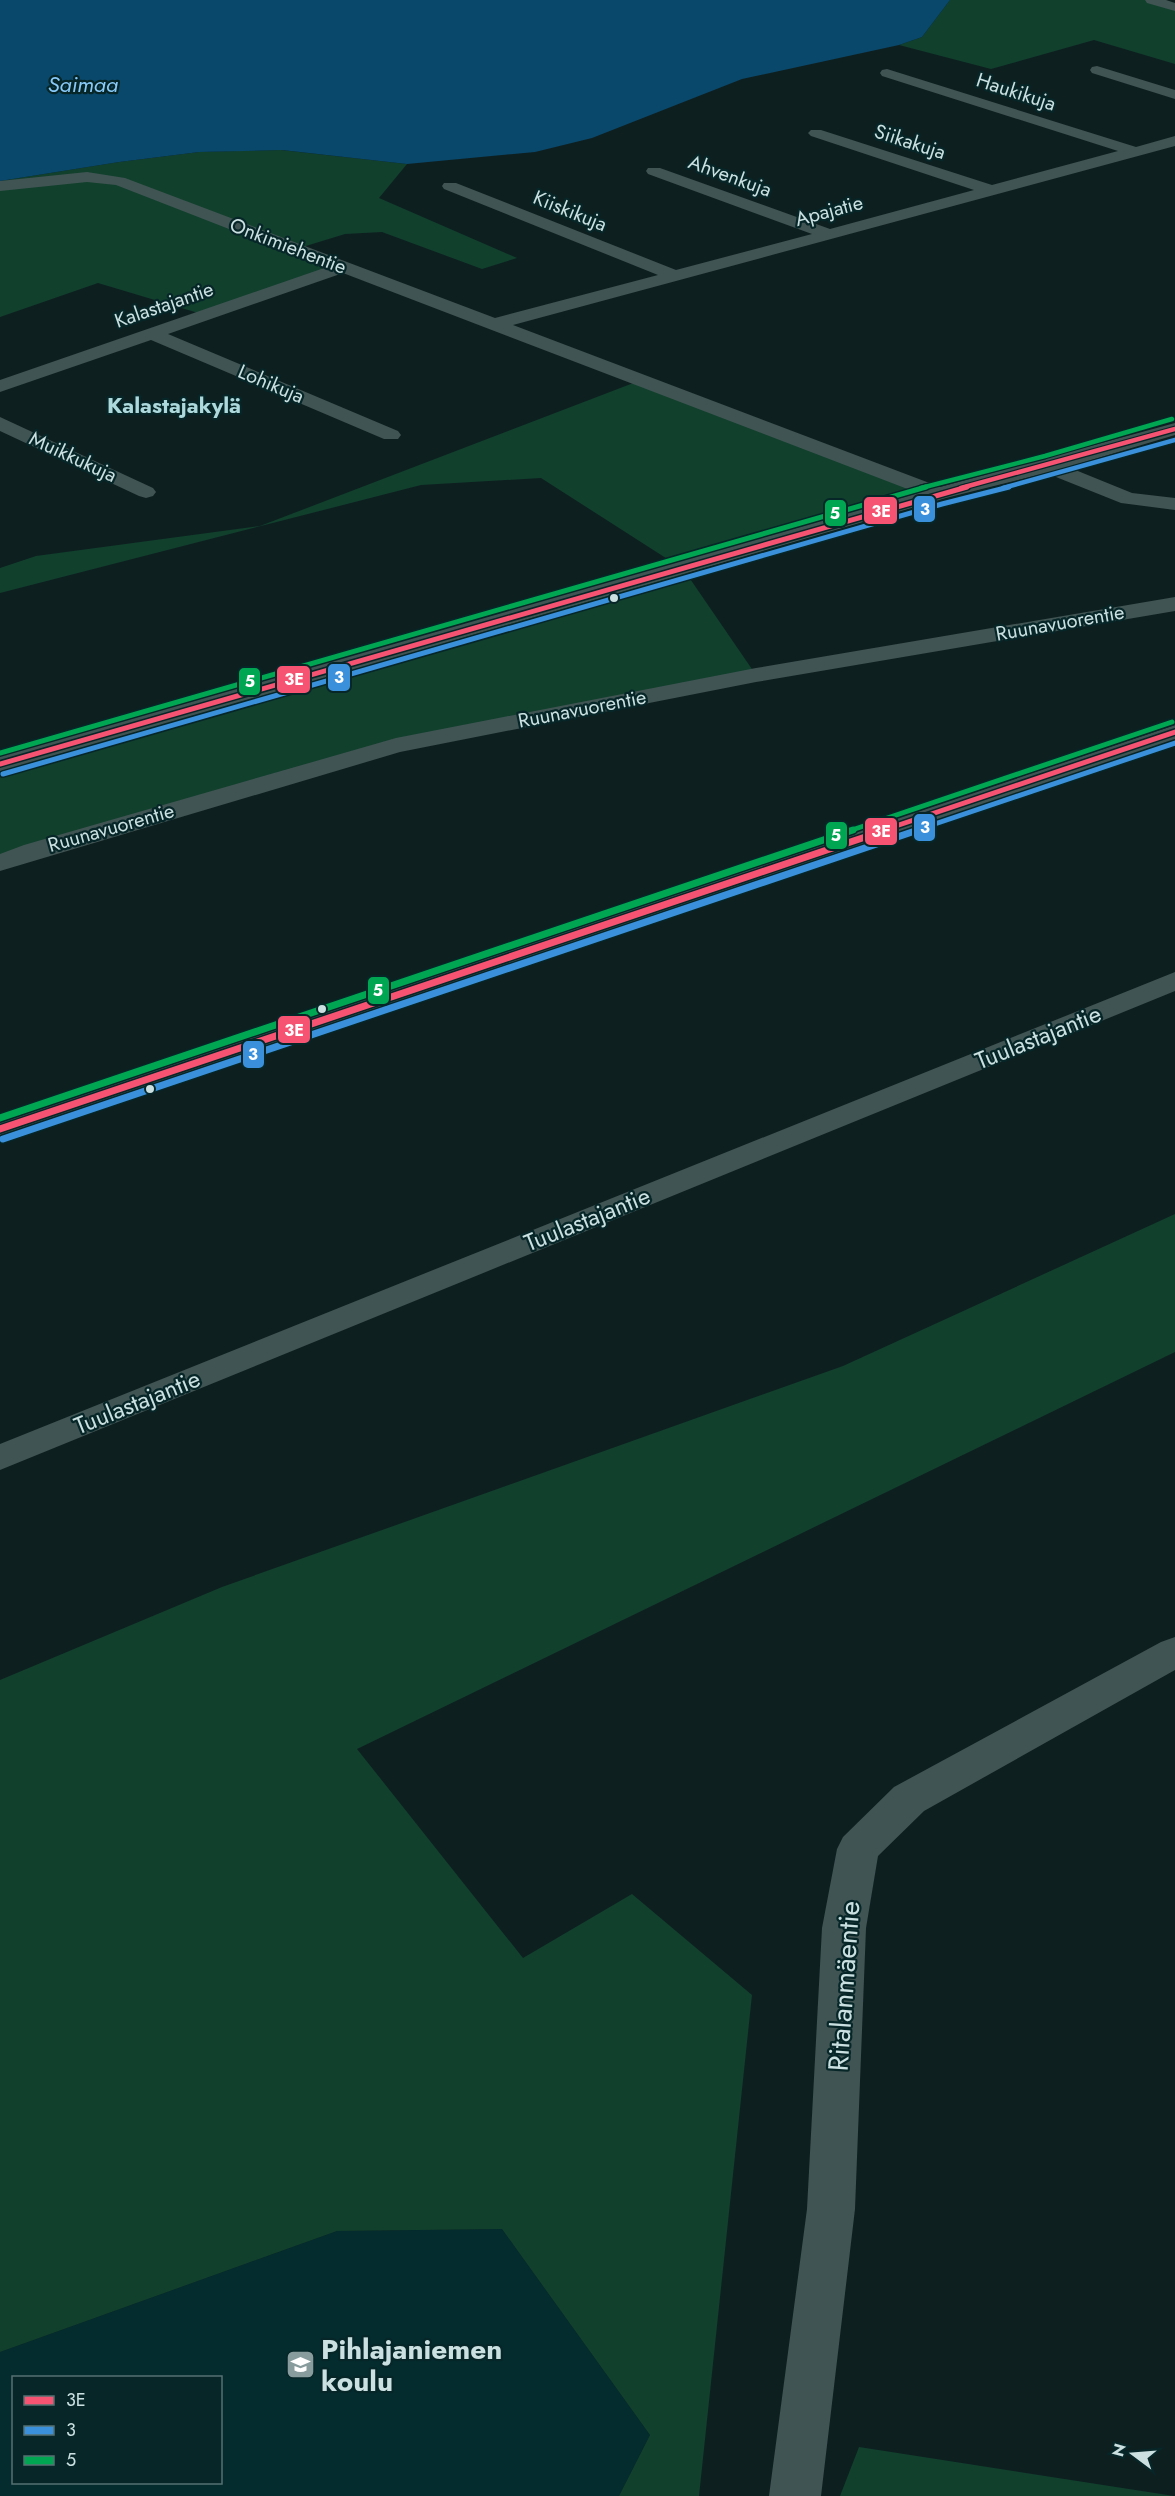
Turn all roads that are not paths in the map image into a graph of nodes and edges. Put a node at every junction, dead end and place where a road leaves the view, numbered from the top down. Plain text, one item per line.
1 (1152, 0) edge
2 (1175, 7) edge
3 (1097, 70) dead end
4 (887, 73) dead end
5 (1175, 95) edge
6 (816, 133) dead end
7 (1175, 141) edge
8 (1133, 151) junction
9 (654, 171) dead end
10 (0, 186) edge
11 (450, 186) dead end
12 (990, 190) junction
13 (826, 233) junction
14 (343, 267) junction
15 (674, 275) junction
16 (495, 324) junction
17 (150, 333) junction
18 (0, 386) edge
19 (0, 423) edge
20 (1175, 429) edge
21 (391, 435) dead end
22 (1048, 466) junction
23 (146, 492) dead end
24 (939, 494) junction
25 (1175, 504) edge
26 (1175, 603) edge
27 (1175, 732) edge
28 (0, 764) edge
29 (0, 863) edge
30 (1175, 981) edge
31 (0, 1129) edge
32 (3, 1452) edge
33 (1175, 1652) edge
34 (795, 2496) edge

1 - 2 street
3 - 5 street
4 - 8 street, Haukikuja
6 - 12 street, Siikakuja
7 - 8 street, Apajatie
8 - 12 street, Apajatie
9 - 13 street, Ahvenkuja
10 - 14 street, Onkimiehentie
11 - 15 street, Kiiskikuja
12 - 13 street, Apajatie
13 - 15 street, Apajatie
14 - 16 street, Onkimiehentie
14 - 17 street, Kalastajantie
15 - 16 street, Apajatie
16 - 24 street, Onkimiehentie
17 - 18 street, Kalastajantie
17 - 21 street, Lohikuja
19 - 23 street, Muikkukuja
20 - 22 street
22 - 24 street
22 - 25 street
24 - 28 street
26 - 29 street, Ruunavuorentie
27 - 31 street
30 - 32 street, Tuulastajantie
33 - 34 street, Ritalanmäentie

